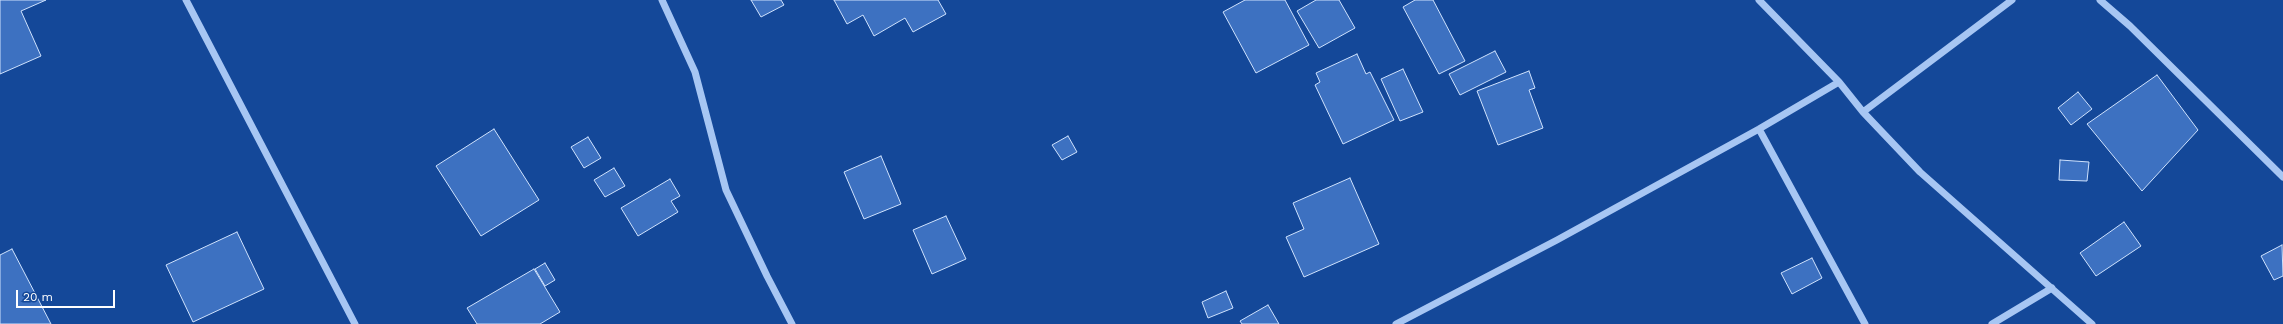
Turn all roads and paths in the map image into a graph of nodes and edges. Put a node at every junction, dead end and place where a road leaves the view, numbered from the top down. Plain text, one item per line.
1 (186, 0) edge
2 (662, 0) edge
3 (1759, 0) edge
4 (2012, 0) edge
5 (2100, 0) edge
6 (1839, 82) junction
7 (1863, 112) junction
8 (1759, 129) junction
9 (2283, 177) edge
10 (2052, 288) junction
11 (355, 324) edge
12 (792, 324) edge
13 (1396, 324) edge
14 (1865, 324) edge
15 (1992, 324) edge
16 (2092, 324) edge

1 - 11 street
2 - 12 street
3 - 6 street
4 - 7 street
5 - 9 street
6 - 7 street
6 - 8 street
7 - 10 street
8 - 13 street
8 - 14 street
10 - 15 street
10 - 16 street

